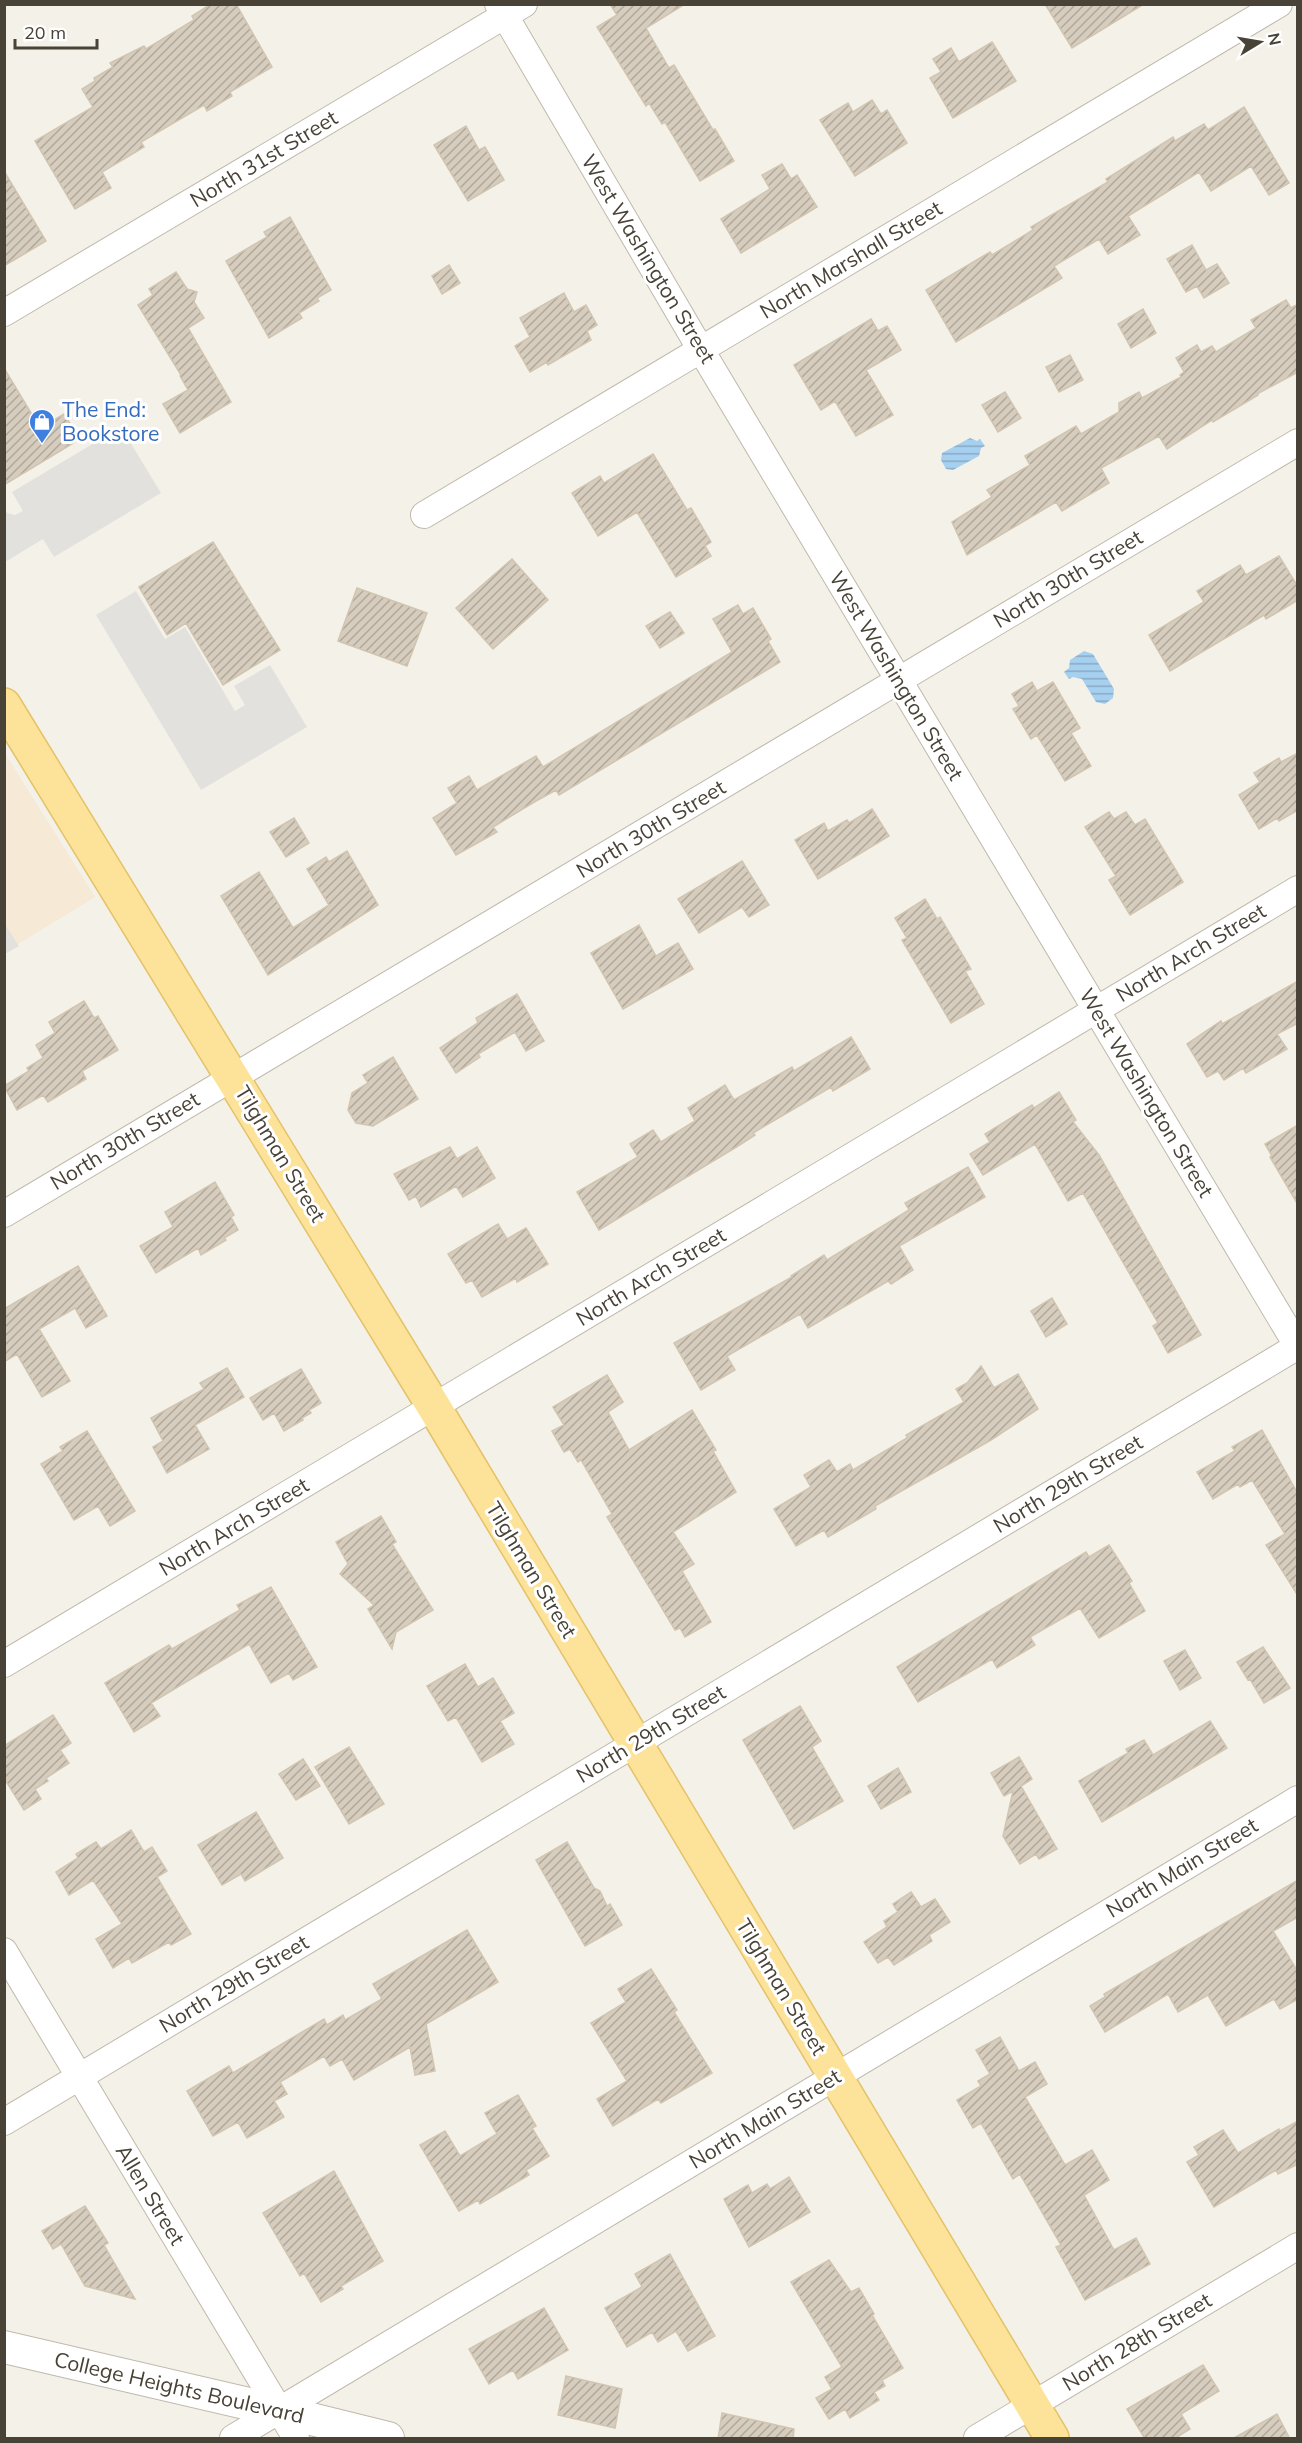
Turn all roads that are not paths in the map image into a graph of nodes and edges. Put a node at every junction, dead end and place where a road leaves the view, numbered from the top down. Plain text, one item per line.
1 (1279, 4) edge
2 (509, 8) edge
3 (4, 313) edge
4 (701, 350) junction
5 (1298, 442) edge
6 (424, 515) dead end
7 (899, 680) junction
8 (4, 705) edge
9 (1298, 889) edge
10 (1096, 1010) junction
11 (233, 1076) junction
12 (4, 1214) edge
13 (1297, 1346) edge
14 (434, 1407) junction
15 (4, 1664) edge
16 (635, 1743) junction
17 (1298, 1799) edge
18 (4, 1952) edge
19 (835, 2076) junction
20 (80, 2077) junction
21 (4, 2122) edge
22 (1298, 2246) edge
23 (4, 2347) edge
24 (1032, 2405) junction
25 (279, 2411) junction
26 (233, 2439) edge
27 (296, 2439) edge
28 (387, 2439) edge
29 (977, 2439) edge
30 (1052, 2439) edge

1 - 4 street, North Marshall Street
2 - 3 street, North 31st Street
2 - 4 street, West Washington Street
4 - 6 street, North Marshall Street
4 - 7 street, West Washington Street
5 - 7 street, North 30th Street
7 - 10 street, West Washington Street
7 - 11 street, North 30th Street
8 - 11 main road, Tilghman Street
9 - 10 street, North Arch Street
10 - 13 street, West Washington Street
10 - 14 street, North Arch Street
11 - 12 street, North 30th Street
11 - 14 main road, Tilghman Street
13 - 16 street, North 29th Street
14 - 15 street, North Arch Street
14 - 16 main road, Tilghman Street
16 - 19 main road, Tilghman Street
16 - 20 street, North 29th Street
17 - 19 street, North Main Street
18 - 20 street, Allen Street
19 - 24 main road, Tilghman Street
19 - 25 street, North Main Street
20 - 21 street, North 29th Street
20 - 25 street, Allen Street
22 - 24 street, North 28th Street
23 - 25 street, College Heights Boulevard
24 - 29 street, North 28th Street
24 - 30 main road, Tilghman Street
25 - 26 street, North Main Street
25 - 27 street, Allen Street
25 - 28 street, College Heights Boulevard

